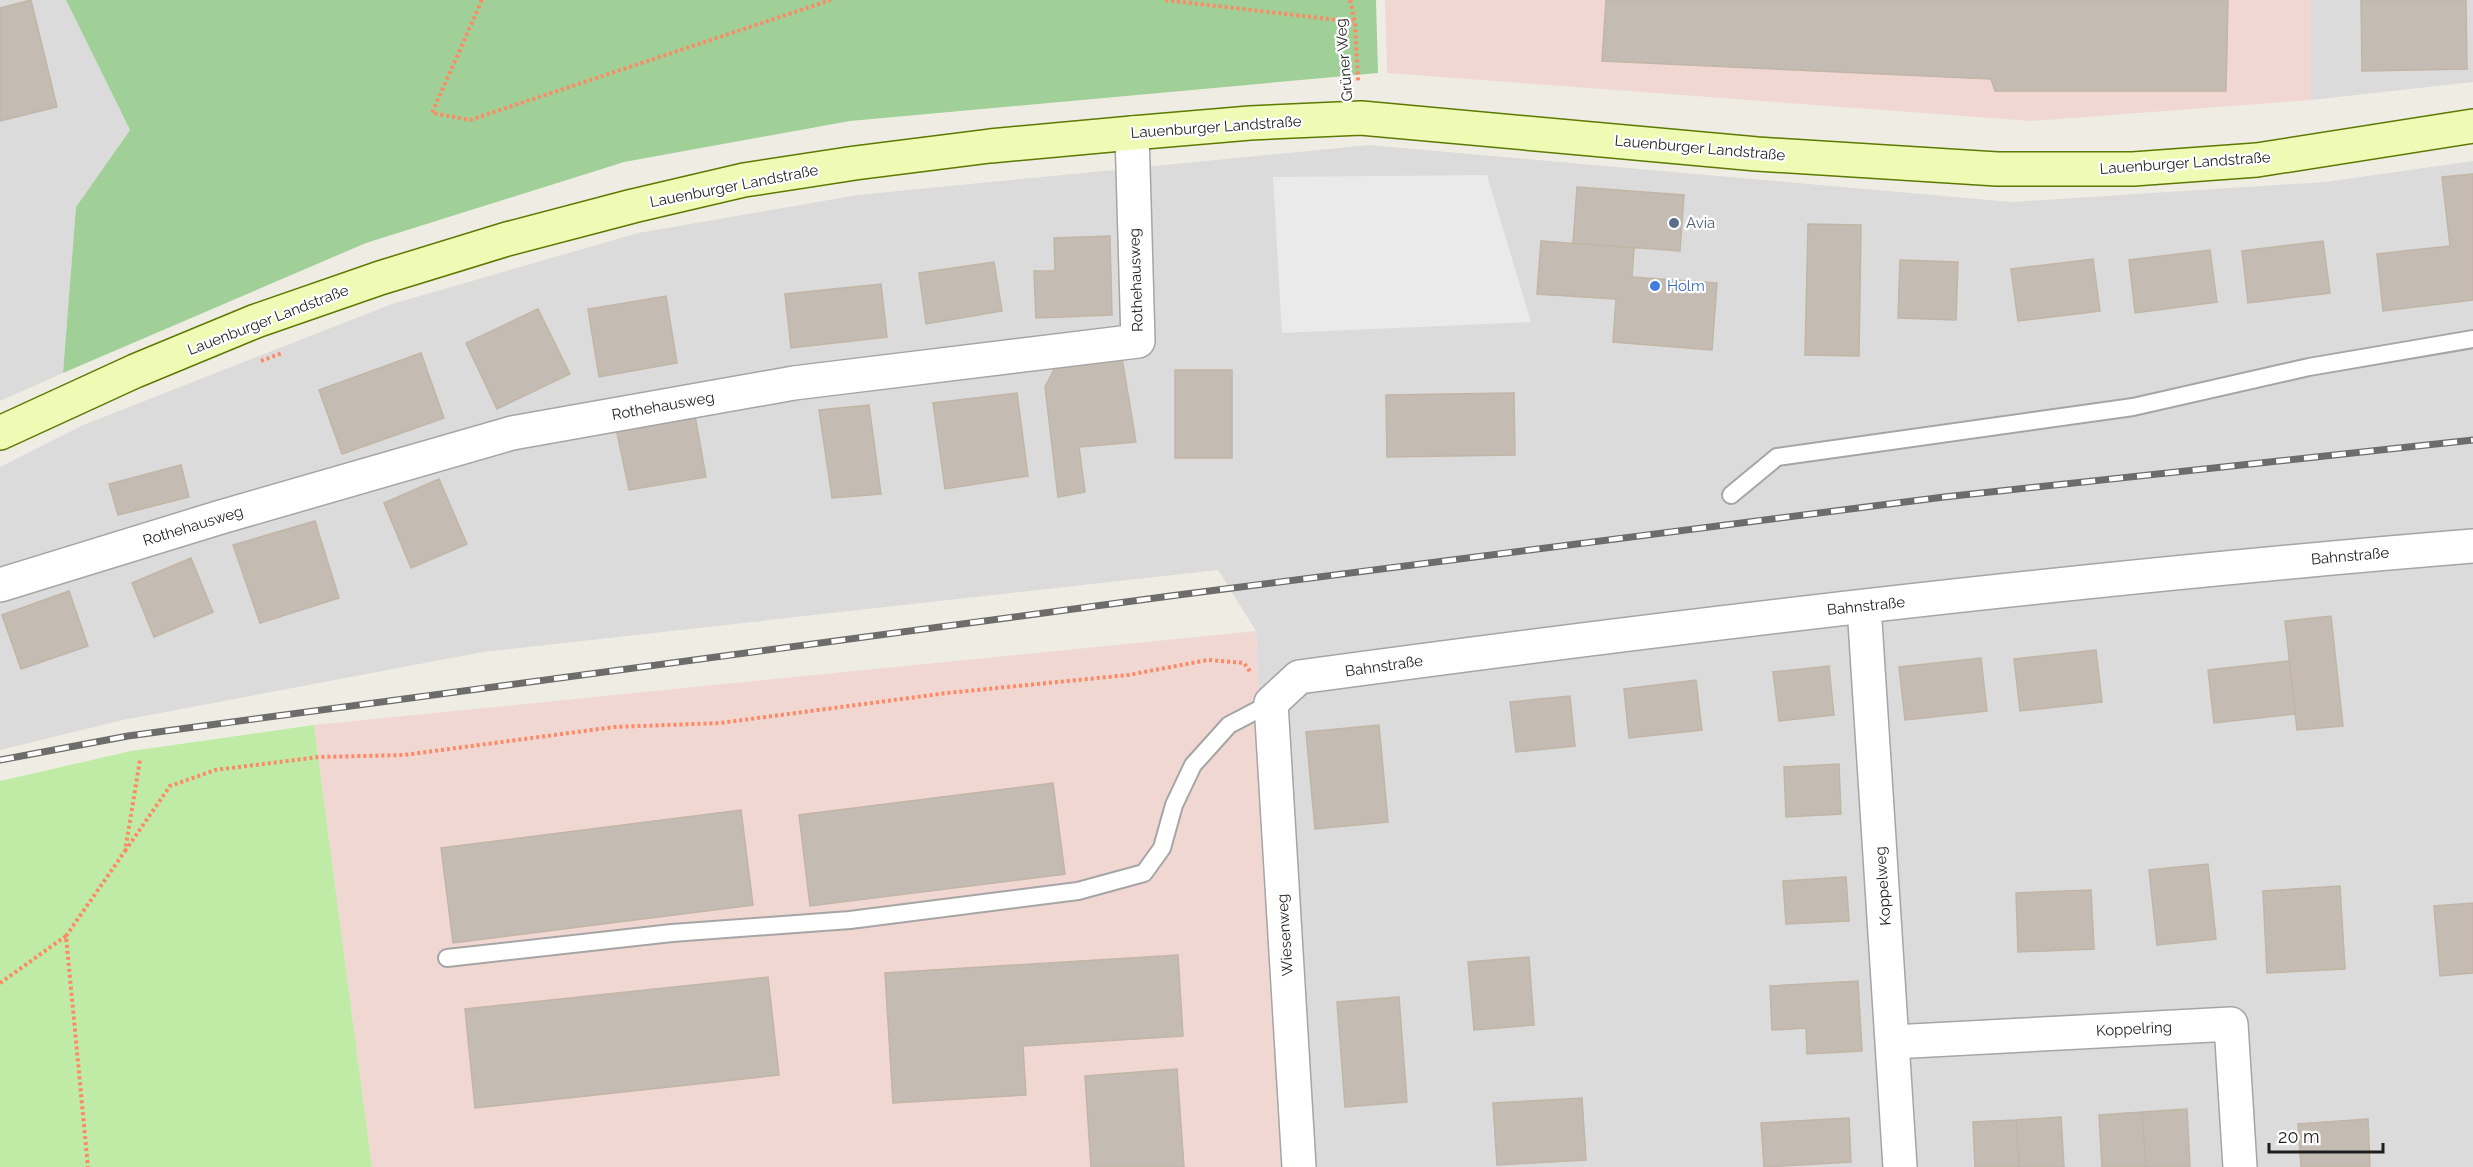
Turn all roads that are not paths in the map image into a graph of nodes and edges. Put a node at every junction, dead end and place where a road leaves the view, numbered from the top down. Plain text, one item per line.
1 (2473, 126) edge
2 (1132, 133) junction
3 (2473, 339) edge
4 (0, 433) edge
5 (1731, 495) dead end
6 (2473, 546) edge
7 (0, 585) edge
8 (1863, 606) junction
9 (1271, 703) junction
10 (447, 958) dead end
11 (1893, 1042) junction
12 (1299, 1167) edge
13 (1900, 1167) edge
14 (2240, 1167) edge

1 - 2 main road, Lauenburger Landstraße
2 - 4 main road, Lauenburger Landstraße
2 - 7 street, Rothehausweg
3 - 5 lane
6 - 8 street, Bahnstraße
8 - 9 street, Bahnstraße
8 - 11 street, Koppelweg
9 - 10 lane
9 - 12 street, Wiesenweg
11 - 13 street, Koppelweg
11 - 14 street, Koppelring

